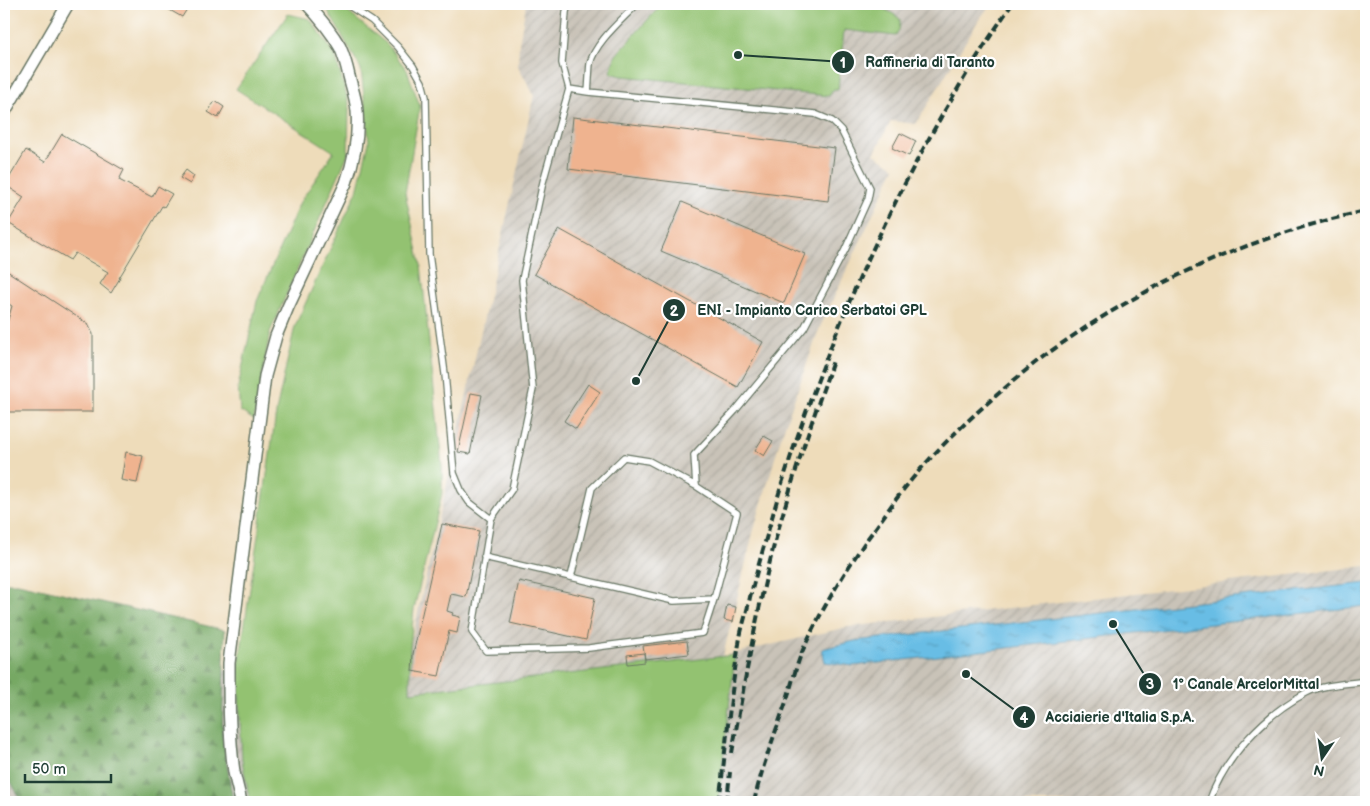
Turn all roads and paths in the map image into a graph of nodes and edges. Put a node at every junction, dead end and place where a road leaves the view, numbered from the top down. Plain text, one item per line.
1 (68, 4) edge
2 (307, 4) edge
3 (346, 4) edge
4 (568, 4) edge
5 (637, 4) edge
6 (569, 89) junction
7 (588, 92) junction
8 (4, 113) edge
9 (696, 486) junction
10 (491, 519) junction
11 (484, 557) junction
12 (571, 576) junction
13 (714, 599) junction
14 (1366, 681) edge
15 (241, 802) edge
16 (1209, 802) edge

1 - 8 street
2 - 15 street
3 - 10 lane
4 - 6 lane
5 - 7 lane
6 - 7 lane
6 - 10 lane
7 - 9 lane
9 - 12 lane
9 - 13 lane
10 - 11 lane
11 - 12 lane
11 - 13 lane
12 - 13 lane
14 - 16 lane

